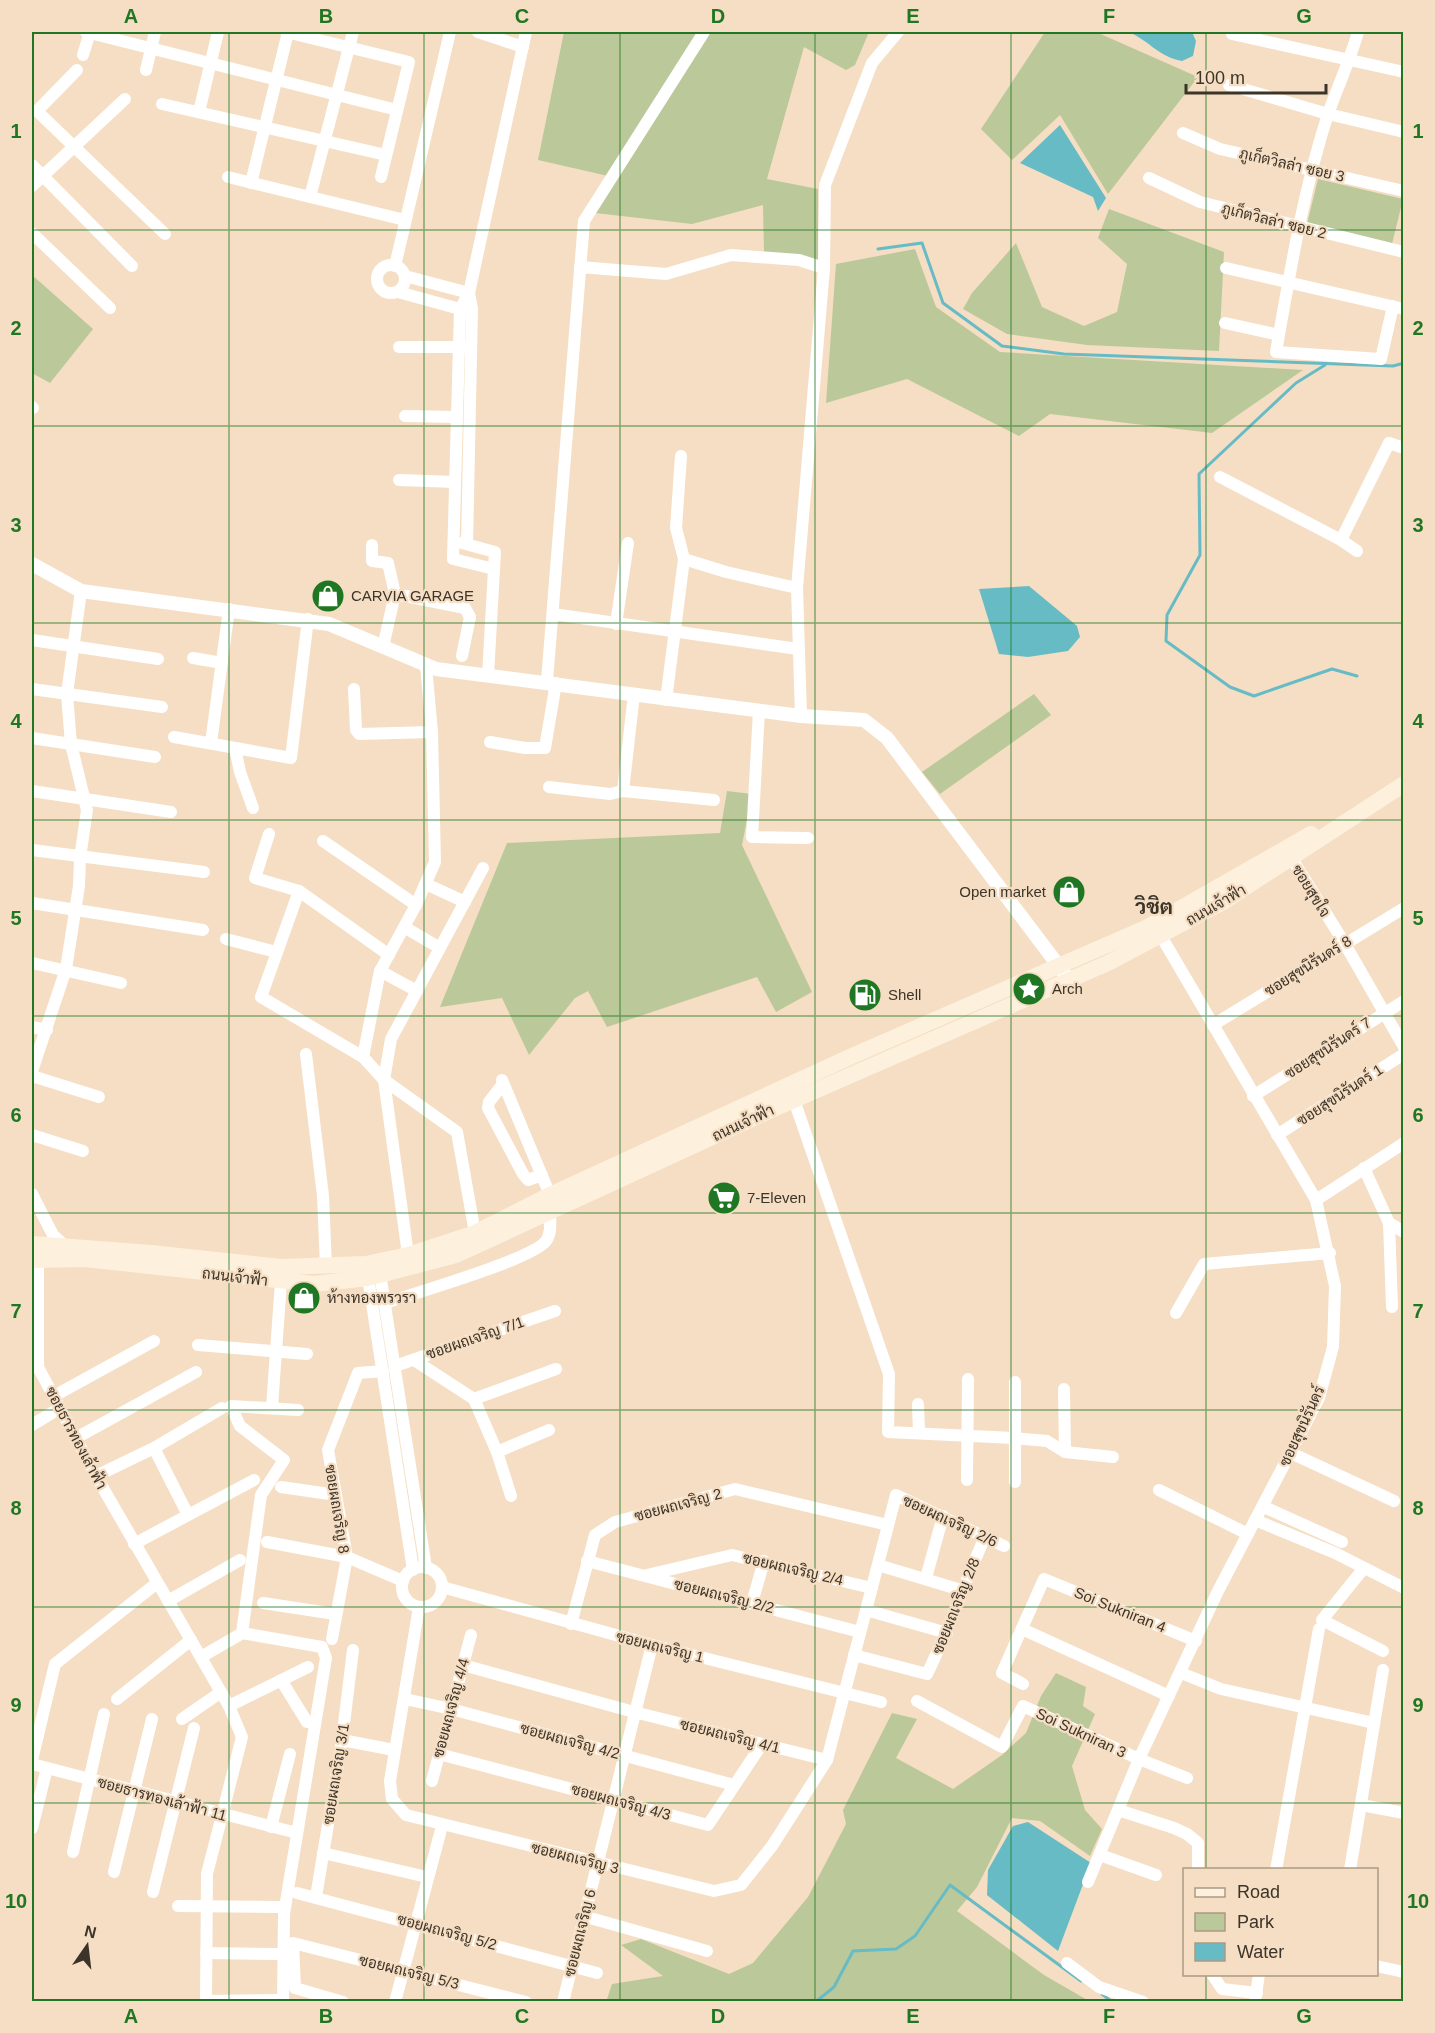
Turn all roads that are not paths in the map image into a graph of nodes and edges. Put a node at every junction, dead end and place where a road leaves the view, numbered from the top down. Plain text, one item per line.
1 (88, 32) edge
2 (155, 32) edge
3 (218, 32) edge
4 (288, 32) edge
5 (353, 32) edge
6 (450, 32) edge
7 (478, 32) edge
8 (526, 32) edge
9 (704, 32) edge
10 (898, 32) edge
11 (1358, 32) edge
12 (1232, 34) dead end
13 (523, 46) junction
14 (349, 47) junction
15 (151, 48) junction
16 (83, 55) dead end
17 (1351, 59) junction
18 (211, 63) junction
19 (77, 69) dead end
20 (146, 70) dead end
21 (1404, 72) edge
22 (276, 80) junction
23 (1229, 85) dead end
24 (335, 94) junction
25 (125, 99) dead end
26 (162, 104) dead end
27 (397, 110) junction
28 (199, 112) junction
29 (1328, 114) junction
30 (263, 126) junction
31 (1404, 132) edge
32 (1183, 133) dead end
33 (324, 141) junction
34 (76, 145) junction
35 (386, 155) junction
36 (32, 165) edge
37 (1314, 170) junction
38 (43, 176) junction
39 (228, 177) dead end
40 (381, 177) dead end
41 (1149, 178) dead end
42 (250, 183) junction
43 (32, 186) edge
44 (1404, 191) edge
45 (310, 197) junction
46 (405, 220) junction
47 (1300, 227) junction
48 (32, 232) edge
49 (165, 234) dead end
50 (1404, 252) edge
51 (132, 266) dead end
52 (394, 266) junction
53 (580, 267) junction
54 (824, 268) junction
55 (1226, 268) dead end
56 (405, 276) junction
57 (1289, 281) junction
58 (398, 292) junction
59 (469, 293) junction
60 (110, 308) dead end
61 (1398, 308) edge
62 (460, 309) junction
63 (1225, 323) dead end
64 (1279, 335) junction
65 (399, 347) dead end
66 (464, 347) junction
67 (405, 416) dead end
68 (457, 417) junction
69 (1404, 448) edge
70 (681, 456) dead end
71 (1220, 477) dead end
72 (399, 480) dead end
73 (455, 482) junction
74 (454, 540) junction
75 (1341, 540) junction
76 (628, 543) dead end
77 (467, 544) junction
78 (372, 546) dead end
79 (1357, 551) dead end
80 (684, 559) junction
81 (32, 564) edge
82 (494, 569) junction
83 (797, 588) junction
84 (81, 591) junction
85 (395, 594) junction
86 (229, 609) junction
87 (553, 614) junction
88 (308, 619) junction
89 (616, 624) junction
90 (676, 633) junction
91 (32, 640) edge
92 (74, 647) junction
93 (383, 647) junction
94 (798, 649) junction
95 (462, 656) dead end
96 (193, 658) dead end
97 (158, 659) dead end
98 (222, 663) junction
99 (426, 666) junction
100 (488, 675) junction
101 (551, 682) junction
102 (32, 688) edge
103 (354, 689) dead end
104 (67, 694) junction
105 (634, 694) junction
106 (666, 700) junction
107 (162, 707) dead end
108 (759, 711) junction
109 (801, 716) junction
110 (432, 732) junction
111 (174, 737) dead end
112 (32, 738) edge
113 (490, 742) dead end
114 (212, 743) junction
115 (70, 744) junction
116 (236, 748) junction
117 (154, 757) dead end
118 (1404, 777) edge
119 (1404, 784) edge
120 (549, 787) dead end
121 (623, 790) junction
122 (32, 791) edge
123 (84, 799) junction
124 (714, 800) dead end
125 (253, 808) dead end
126 (171, 812) dead end
127 (269, 834) dead end
128 (808, 838) dead end
129 (323, 841) dead end
130 (32, 850) edge
131 (80, 858) junction
132 (1292, 859) junction
133 (483, 868) dead end
134 (204, 872) dead end
135 (426, 884) junction
136 (299, 891) junction
137 (465, 902) junction
138 (32, 903) edge
139 (416, 905) junction
140 (1404, 908) edge
141 (74, 910) junction
142 (404, 927) junction
143 (203, 930) dead end
144 (1161, 936) junction
145 (226, 939) dead end
146 (1345, 944) junction
147 (440, 948) junction
148 (276, 952) junction
149 (389, 955) junction
150 (32, 963) edge
151 (1059, 967) junction
152 (66, 969) junction
153 (380, 971) junction
154 (1070, 981) junction
155 (121, 983) dead end
156 (417, 991) junction
157 (1404, 1001) edge
158 (1385, 1012) junction
159 (1213, 1025) junction
160 (32, 1027) edge
161 (47, 1030) junction
162 (1404, 1047) edge
163 (306, 1054) dead end
164 (1404, 1054) edge
165 (363, 1056) junction
166 (32, 1071) edge
167 (32, 1076) edge
168 (384, 1080) junction
169 (1253, 1096) junction
170 (99, 1097) dead end
171 (794, 1100) junction
172 (1277, 1135) junction
173 (32, 1136) edge
174 (1401, 1147) edge
175 (84, 1151) dead end
176 (1364, 1168) junction
177 (542, 1175) junction
178 (32, 1194) edge
179 (550, 1195) junction
180 (1316, 1200) junction
181 (549, 1213) junction
182 (1389, 1223) junction
183 (1404, 1232) edge
184 (475, 1233) junction
185 (65, 1246) junction
186 (35, 1252) edge
187 (1330, 1253) junction
188 (408, 1255) junction
189 (326, 1266) junction
190 (374, 1270) junction
191 (281, 1282) junction
192 (385, 1303) junction
193 (1392, 1307) dead end
194 (555, 1311) dead end
195 (1176, 1313) dead end
196 (154, 1341) dead end
197 (198, 1345) dead end
198 (276, 1351) junction
199 (307, 1354) dead end
200 (414, 1360) junction
201 (395, 1366) junction
202 (556, 1370) dead end
203 (383, 1371) junction
204 (196, 1372) dead end
205 (968, 1379) dead end
206 (1016, 1383) dead end
207 (1064, 1389) dead end
208 (54, 1396) junction
209 (474, 1399) junction
210 (918, 1404) dead end
211 (272, 1407) junction
212 (60, 1408) junction
213 (222, 1408) dead end
214 (298, 1410) dead end
215 (32, 1425) edge
216 (549, 1430) dead end
217 (919, 1432) junction
218 (967, 1434) junction
219 (76, 1438) junction
220 (1014, 1438) junction
221 (154, 1448) junction
222 (497, 1452) junction
223 (1065, 1452) junction
224 (1291, 1453) junction
225 (1113, 1457) dead end
226 (96, 1476) junction
227 (254, 1480) dead end
228 (967, 1480) dead end
229 (1015, 1482) dead end
230 (281, 1487) dead end
231 (1159, 1490) dead end
232 (336, 1496) junction
233 (511, 1496) dead end
234 (1394, 1501) dead end
235 (1264, 1507) junction
236 (187, 1513) junction
237 (943, 1516) junction
238 (1255, 1520) junction
239 (888, 1525) junction
240 (1248, 1534) junction
241 (985, 1538) junction
242 (267, 1542) dead end
243 (1342, 1542) dead end
244 (134, 1544) junction
245 (1004, 1546) dead end
246 (347, 1557) junction
247 (240, 1560) dead end
248 (587, 1561) junction
249 (764, 1561) junction
250 (878, 1566) junction
251 (426, 1568) junction
252 (1364, 1568) junction
253 (413, 1570) junction
254 (643, 1576) junction
255 (926, 1578) junction
256 (403, 1581) junction
257 (157, 1583) junction
258 (442, 1587) junction
259 (872, 1588) junction
260 (1404, 1588) edge
261 (961, 1590) junction
262 (168, 1601) junction
263 (263, 1603) dead end
264 (752, 1603) junction
265 (419, 1607) junction
266 (866, 1610) junction
267 (335, 1614) junction
268 (571, 1624) junction
269 (1022, 1629) junction
270 (1319, 1629) dead end
271 (860, 1632) junction
272 (947, 1633) junction
273 (239, 1635) dead end
274 (471, 1635) dead end
275 (332, 1639) dead end
276 (191, 1640) junction
277 (1196, 1641) junction
278 (652, 1645) junction
279 (353, 1650) dead end
280 (1383, 1651) dead end
281 (854, 1655) junction
282 (201, 1656) junction
283 (463, 1665) junction
284 (308, 1667) dead end
285 (1383, 1670) dead end
286 (1181, 1673) junction
287 (281, 1680) junction
288 (1023, 1684) dead end
289 (220, 1692) junction
290 (844, 1694) junction
291 (1169, 1696) junction
292 (117, 1699) dead end
293 (405, 1700) junction
294 (917, 1701) dead end
295 (880, 1702) dead end
296 (229, 1706) junction
297 (451, 1709) junction
298 (1303, 1709) junction
299 (634, 1712) junction
300 (104, 1714) dead end
301 (152, 1719) dead end
302 (182, 1719) dead end
303 (307, 1722) dead end
304 (1374, 1724) junction
305 (194, 1728) dead end
306 (342, 1740) junction
307 (762, 1744) junction
308 (394, 1750) junction
309 (290, 1754) dead end
310 (439, 1754) junction
311 (625, 1756) junction
312 (1139, 1759) junction
313 (827, 1760) junction
314 (32, 1762) edge
315 (47, 1768) junction
316 (1186, 1778) dead end
317 (89, 1779) junction
318 (432, 1781) dead end
319 (734, 1785) junction
320 (134, 1791) junction
321 (613, 1799) junction
322 (176, 1803) junction
323 (1361, 1805) junction
324 (1118, 1810) junction
325 (1404, 1813) edge
326 (220, 1815) junction
327 (442, 1826) junction
328 (271, 1827) junction
329 (32, 1828) edge
330 (293, 1832) dead end
331 (73, 1852) dead end
332 (323, 1853) junction
333 (1100, 1855) junction
334 (597, 1864) junction
335 (1198, 1868) edge
336 (1276, 1868) edge
337 (1350, 1868) edge
338 (114, 1872) dead end
339 (1156, 1875) dead end
340 (427, 1877) junction
341 (1088, 1882) dead end
342 (153, 1892) dead end
343 (297, 1893) dead end
344 (316, 1897) junction
345 (207, 1905) junction
346 (178, 1906) dead end
347 (280, 1907) dead end
348 (583, 1916) junction
349 (416, 1923) junction
350 (707, 1951) dead end
351 (206, 1953) junction
352 (278, 1954) dead end
353 (1066, 1964) dead end
354 (571, 1966) junction
355 (1378, 1966) edge
356 (403, 1971) junction
357 (1404, 1972) edge
358 (597, 1973) dead end
359 (1213, 1976) edge
360 (1259, 1976) edge
361 (1256, 1997) edge
362 (206, 2001) edge
363 (280, 2001) edge
364 (343, 2001) edge
365 (395, 2001) edge
366 (526, 2001) edge
367 (563, 2001) edge
368 (1143, 2001) edge

1 - 15 street
1 - 16 street
2 - 15 street
3 - 18 street
4 - 14 street
4 - 22 street
5 - 14 street
6 - 46 street
7 - 13 street
8 - 13 street
9 - 53 street
10 - 54 street
11 - 17 street
12 - 17 street
13 - 59 street
14 - 24 street
14 - 27 street
15 - 18 street
15 - 20 street
17 - 21 street
17 - 29 street
18 - 22 street
18 - 28 street
19 - 34 street
22 - 24 street
22 - 30 street
23 - 29 street
24 - 27 street
24 - 33 street
25 - 34 street
26 - 28 street
27 - 35 street
28 - 30 street
29 - 31 street
29 - 37 street
30 - 33 street
30 - 42 street
32 - 37 street, ภูเก็ตวิลล่า ซอย 3
33 - 35 street
33 - 45 street
34 - 38 street
34 - 49 street
35 - 40 street
36 - 38 street
37 - 44 street, ภูเก็ตวิลล่า ซอย 3
37 - 47 street
38 - 43 street
38 - 51 street
39 - 42 street
41 - 47 street, ภูเก็ตวิลล่า ซอย 2
42 - 45 street
45 - 46 street
46 - 52 street
47 - 50 street, ภูเก็ตวิลล่า ซอย 2
47 - 57 street
48 - 60 street
52 - 56 street
52 - 58 street
53 - 54 street
53 - 87 street
54 - 83 street
55 - 57 street
56 - 58 street
56 - 59 street
57 - 61 street
57 - 64 street
58 - 62 street
59 - 62 street
59 - 66 street
61 - 64 street
62 - 66 street
63 - 64 street
65 - 66 street
66 - 68 street
66 - 77 street
67 - 68 street
68 - 73 street
69 - 75 street
70 - 80 street
71 - 75 street
72 - 73 street
73 - 74 street
74 - 77 street
74 - 82 street
75 - 79 street
76 - 89 street
77 - 82 street
78 - 85 street
80 - 83 street
80 - 90 street
81 - 84 street
82 - 100 street
83 - 94 street
84 - 86 street
84 - 92 street
85 - 93 street
85 - 95 street
86 - 88 street
86 - 98 street
87 - 89 street
87 - 101 street
88 - 93 street
88 - 116 street
89 - 90 street
90 - 94 street
90 - 106 street
91 - 92 street
92 - 97 street
92 - 104 street
93 - 99 street
94 - 109 street
96 - 98 street
98 - 114 street
99 - 100 street
99 - 110 street
100 - 101 street
101 - 105 street
101 - 113 street
102 - 104 street
103 - 110 street
104 - 107 street
104 - 115 street
105 - 106 street
105 - 121 street
106 - 108 street
108 - 109 street
108 - 128 street
109 - 151 street
110 - 135 street
111 - 114 street
112 - 115 street
114 - 116 street
115 - 117 street
115 - 123 street
116 - 125 street
118 - 151 main road, ถนนเจ้าฟ้า
119 - 132 main road, ถนนเจ้าฟ้า
120 - 121 street
121 - 124 street
122 - 123 street
123 - 126 street
123 - 131 street
127 - 136 street
129 - 139 street
130 - 131 street
131 - 134 street
131 - 141 street
132 - 144 main road, ถนนเจ้าฟ้า
132 - 146 street, ซอยสุขใจ
133 - 137 street
135 - 137 street
135 - 139 street
136 - 148 street
136 - 149 street
137 - 147 street
138 - 141 street
139 - 142 street
140 - 146 street, ซอยสุขนิรันดร์ 8
141 - 143 street
141 - 152 street
142 - 147 street
142 - 149 street
144 - 154 main road, ถนนเจ้าฟ้า
144 - 159 street, ซอยสุขนิรันดร์
145 - 148 street
146 - 158 street, ซอยสุขใจ
146 - 159 street, ซอยสุขนิรันดร์ 8
147 - 156 street
148 - 165 street
149 - 153 street
150 - 152 street
151 - 154 street
151 - 179 main road, ถนนเจ้าฟ้า
152 - 155 street
152 - 161 street
153 - 156 street
153 - 165 street
154 - 171 main road, ถนนเจ้าฟ้า
156 - 168 street
157 - 158 street, ซอยสุขนิรันดร์ 7
158 - 162 street, ซอยสุขใจ
158 - 169 street, ซอยสุขนิรันดร์ 7
159 - 169 street, ซอยสุขนิรันดร์
160 - 161 street
161 - 166 street
163 - 189 street
164 - 172 street, ซอยสุขนิรันดร์ 1
165 - 168 street
167 - 170 street
168 - 184 street
168 - 188 street
169 - 172 street, ซอยสุขนิรันดร์
171 - 181 main road, ถนนเจ้าฟ้า
171 - 217 street
172 - 180 street, ซอยสุขนิรันดร์
173 - 175 street
174 - 176 street
176 - 180 street
176 - 182 street
177 - 177 street
177 - 179 street
178 - 185 street
179 - 184 main road, ถนนเจ้าฟ้า
180 - 187 street, ซอยสุขนิรันดร์
181 - 190 main road, ถนนเจ้าฟ้า
181 - 192 street
182 - 183 street
182 - 193 street
184 - 188 main road, ถนนเจ้าฟ้า
185 - 186 main road, ถนนเจ้าฟ้า
185 - 189 main road, ถนนเจ้าฟ้า
186 - 191 main road, ถนนเจ้าฟ้า
186 - 208 street, ซอยธารทองเล้าฟ้า
187 - 195 street
187 - 224 street, ซอยสุขนิรันดร์
188 - 190 main road, ถนนเจ้าฟ้า
189 - 190 main road, ถนนเจ้าฟ้า
190 - 191 main road, ถนนเจ้าฟ้า
190 - 192 street
190 - 203 street
191 - 198 street
192 - 201 street
194 - 200 street, ซอยผถเจริญ 7/1
196 - 208 street
197 - 198 street
198 - 199 street
198 - 211 street
200 - 201 street, ซอยผถเจริญ 7/1
200 - 209 street
201 - 251 street
202 - 209 street
203 - 232 street, ซอยผถเจริญ 8
203 - 253 street
204 - 219 street
205 - 218 street
206 - 220 street
207 - 223 street
208 - 212 street, ซอยธารทองเล้าฟ้า
209 - 222 street
210 - 217 street
211 - 214 street
211 - 363 street
212 - 215 street
212 - 219 street, ซอยธารทองเล้าฟ้า
213 - 221 street
216 - 222 street
217 - 218 street
218 - 220 street
218 - 228 street
219 - 226 street, ซอยธารทองเล้าฟ้า
220 - 223 street
220 - 229 street
221 - 226 street
221 - 236 street
222 - 233 street
223 - 225 street
224 - 234 street
224 - 235 street, ซอยสุขนิรันดร์
226 - 244 street, ซอยธารทองเล้าฟ้า
227 - 236 street
230 - 232 street
231 - 240 street
232 - 246 street, ซอยผถเจริญ 8
235 - 238 street, ซอยสุขนิรันดร์
235 - 243 street
236 - 244 street
237 - 239 street, ซอยผถเจริญ 2/6
237 - 241 street, ซอยผถเจริญ 2/6
237 - 255 street
238 - 240 street, ซอยสุขนิรันดร์
238 - 252 street
239 - 248 street, ซอยผถเจริญ 2
239 - 250 street
240 - 277 street, ซอยสุขนิรันดร์
241 - 245 street, ซอยผถเจริญ 2/6
241 - 261 street, ซอยผถเจริญ 2/8
242 - 246 street
244 - 257 street, ซอยธารทองเล้าฟ้า
246 - 256 street
246 - 267 street, ซอยผถเจริญ 8
247 - 262 street
248 - 254 street, ซอยผถเจริญ 2/2
248 - 268 street, ซอยผถเจริญ 2
249 - 254 street, ซอยผถเจริญ 2/4
249 - 259 street, ซอยผถเจริญ 2/4
249 - 264 street
250 - 255 street
250 - 259 street
251 - 253 street
251 - 258 street
252 - 260 street
252 - 280 street
253 - 256 street
254 - 264 street, ซอยผถเจริญ 2/2
255 - 261 street
256 - 265 street
257 - 262 street, ซอยธารทองเล้าฟ้า
257 - 314 street
258 - 265 street
258 - 268 street, ซอยผถเจริญ 1
259 - 266 street
261 - 272 street, ซอยผถเจริญ 2/8
262 - 276 street, ซอยธารทองเล้าฟ้า
263 - 267 street
264 - 271 street, ซอยผถเจริญ 2/2
265 - 293 street, ซอยผถเจริญ 3
266 - 271 street
266 - 272 street
267 - 275 street, ซอยผถเจริญ 8
268 - 278 street, ซอยผถเจริญ 1
269 - 277 street, Soi Sukniran 4
269 - 288 street
269 - 291 street
270 - 298 street
271 - 281 street
272 - 281 street, ซอยผถเจริญ 2/8
273 - 282 street
274 - 283 street, ซอยผถเจริญ 4/4
276 - 282 street, ซอยธารทองเล้าฟ้า
276 - 292 street
277 - 286 street, ซอยสุขนิรันดร์
278 - 290 street, ซอยผถเจริญ 1
278 - 299 street
279 - 306 street, ซอยผถเจริญ 3/1
281 - 290 street
282 - 289 street, ซอยธารทองเล้าฟ้า
283 - 297 street, ซอยผถเจริญ 4/4
283 - 299 street, ซอยผถเจริญ 4/1
284 - 287 street
285 - 304 street
286 - 291 street, ซอยสุขนิรันดร์
286 - 298 street
287 - 296 street
287 - 303 street
289 - 296 street, ซอยธารทองเล้าฟ้า
289 - 302 street
290 - 295 street, ซอยผถเจริญ 1
290 - 313 street, ซอยผถเจริญ 3
291 - 312 street, ซอยสุขนิรันดร์
293 - 297 street, ซอยผถเจริญ 4/2
293 - 308 street, ซอยผถเจริญ 3
294 - 312 street, Soi Sukniran 3
296 - 326 street, ซอยธารทองเล้าฟ้า
297 - 310 street, ซอยผถเจริญ 4/4
297 - 311 street, ซอยผถเจริญ 4/2
298 - 304 street
298 - 336 street
299 - 307 street, ซอยผถเจริญ 4/1
299 - 311 street
300 - 317 street
301 - 320 street
304 - 323 street
305 - 322 street
306 - 308 street
306 - 332 street, ซอยผถเจริญ 3/1
307 - 313 street, ซอยผถเจริญ 4/1
307 - 319 street, ซอยผถเจริญ 4/3
308 - 327 street, ซอยผถเจริญ 3
309 - 328 street
310 - 318 street, ซอยผถเจริญ 4/4
310 - 321 street, ซอยผถเจริญ 4/3
311 - 319 street, ซอยผถเจริญ 4/2
311 - 321 street
312 - 316 street, Soi Sukniran 3
312 - 324 street, ซอยสุขนิรันดร์
313 - 334 street, ซอยผถเจริญ 3
314 - 315 street, ซอยธารทองเล้าฟ้า 11
315 - 317 street, ซอยธารทองเล้าฟ้า 11
315 - 329 street
317 - 320 street, ซอยธารทองเล้าฟ้า 11
317 - 331 street
319 - 321 street, ซอยผถเจริญ 4/3
320 - 322 street, ซอยธารทองเล้าฟ้า 11
320 - 338 street
321 - 334 street
322 - 326 street, ซอยธารทองเล้าฟ้า 11
322 - 342 street
323 - 325 street
323 - 337 street
324 - 333 street, ซอยสุขนิรันดร์
324 - 335 street
326 - 328 street, ซอยธารทองเล้าฟ้า 11
326 - 345 street
327 - 334 street, ซอยผถเจริญ 3
327 - 340 street
328 - 330 street, ซอยธารทองเล้าฟ้า 11
332 - 340 street
332 - 344 street, ซอยผถเจริญ 3/1
333 - 339 street
333 - 341 street, ซอยสุขนิรันดร์
334 - 348 street, ซอยผถเจริญ 6
340 - 349 street
343 - 344 street, ซอยผถเจริญ 5/2
344 - 349 street, ซอยผถเจริญ 5/2
345 - 346 street
345 - 347 street
345 - 351 street
348 - 350 street
348 - 354 street, ซอยผถเจริญ 6
349 - 354 street, ซอยผถเจริญ 5/2
349 - 356 street
351 - 352 street
351 - 362 street
353 - 368 street
354 - 358 street, ซอยผถเจริญ 5/2
354 - 367 street, ซอยผถเจริญ 6
355 - 357 street
356 - 364 street, ซอยผถเจริญ 5/3
356 - 365 street
356 - 366 street, ซอยผถเจริญ 5/3
359 - 361 street
360 - 361 street
362 - 363 street

